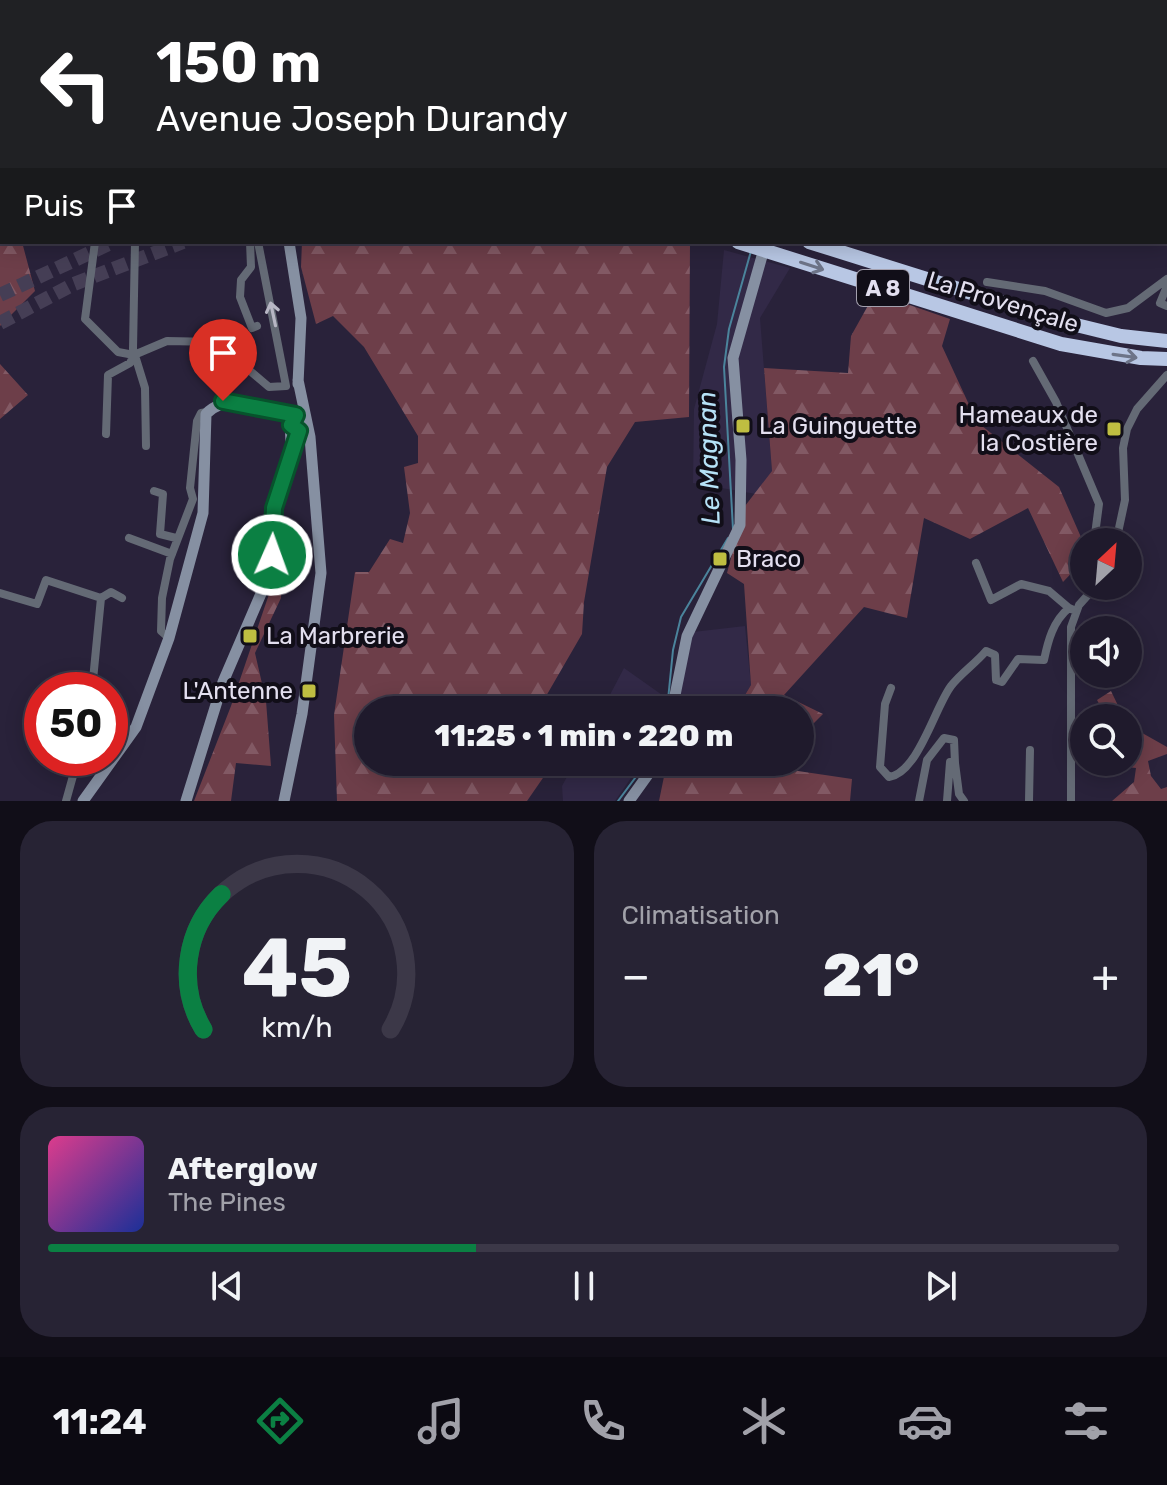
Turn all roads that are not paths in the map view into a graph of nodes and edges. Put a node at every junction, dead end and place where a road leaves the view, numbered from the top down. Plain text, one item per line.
1 (95, 244) edge
2 (135, 244) edge
3 (250, 244) edge
4 (258, 244) edge
5 (289, 244) edge
6 (744, 244) edge
7 (765, 244) edge
8 (815, 244) edge
9 (1167, 279) edge
10 (987, 282) dead end
11 (1167, 286) edge
12 (1167, 306) edge
13 (257, 326) dead end
14 (1167, 341) edge
15 (134, 355) junction
16 (1167, 359) edge
17 (1033, 361) dead end
18 (1167, 375) edge
19 (294, 390) junction
20 (207, 412) junction
21 (297, 422) junction
22 (106, 434) dead end
23 (146, 446) dead end
24 (154, 491) dead end
25 (1096, 528) edge
26 (1119, 528) edge
27 (129, 538) dead end
28 (176, 538) junction
29 (172, 554) junction
30 (976, 563) dead end
31 (0, 593) edge
32 (101, 598) junction
33 (122, 598) dead end
34 (1081, 600) edge
35 (1072, 610) junction
36 (169, 638) junction
37 (94, 672) edge
38 (891, 688) dead end
39 (675, 696) edge
40 (1030, 750) dead end
41 (955, 763) junction
42 (73, 776) edge
43 (647, 776) edge
44 (66, 801) edge
45 (83, 801) edge
46 (186, 801) edge
47 (284, 801) edge
48 (629, 801) edge
49 (919, 801) edge
50 (947, 801) edge
51 (964, 801) edge
52 (1029, 801) edge
53 (1071, 801) edge

1 - 15 street
2 - 15 street
3 - 13 street
19 -> 4 street
5 - 19 street
6 -> 16 highway, La Provençale / A 8
7 - 39 street
8 - 14 highway, La Provençale / A 8
9 - 10 street
11 - 12 street
15 - 19 street
15 - 22 street
15 - 23 street
17 - 25 street
18 - 26 street
19 - 21 street
19 - 21 street
20 - 21 street
20 - 28 street
20 - 36 street
21 - 46 street
21 - 47 street
24 - 28 street
27 - 29 street
28 - 29 street
29 - 36 street
30 - 35 street
31 - 32 street
32 - 33 street
32 - 37 street
34 - 35 street
35 - 38 street
35 - 53 street
36 - 45 street
40 - 52 street
41 - 49 street
41 - 50 street
41 - 51 street
42 - 44 street
43 - 48 street

